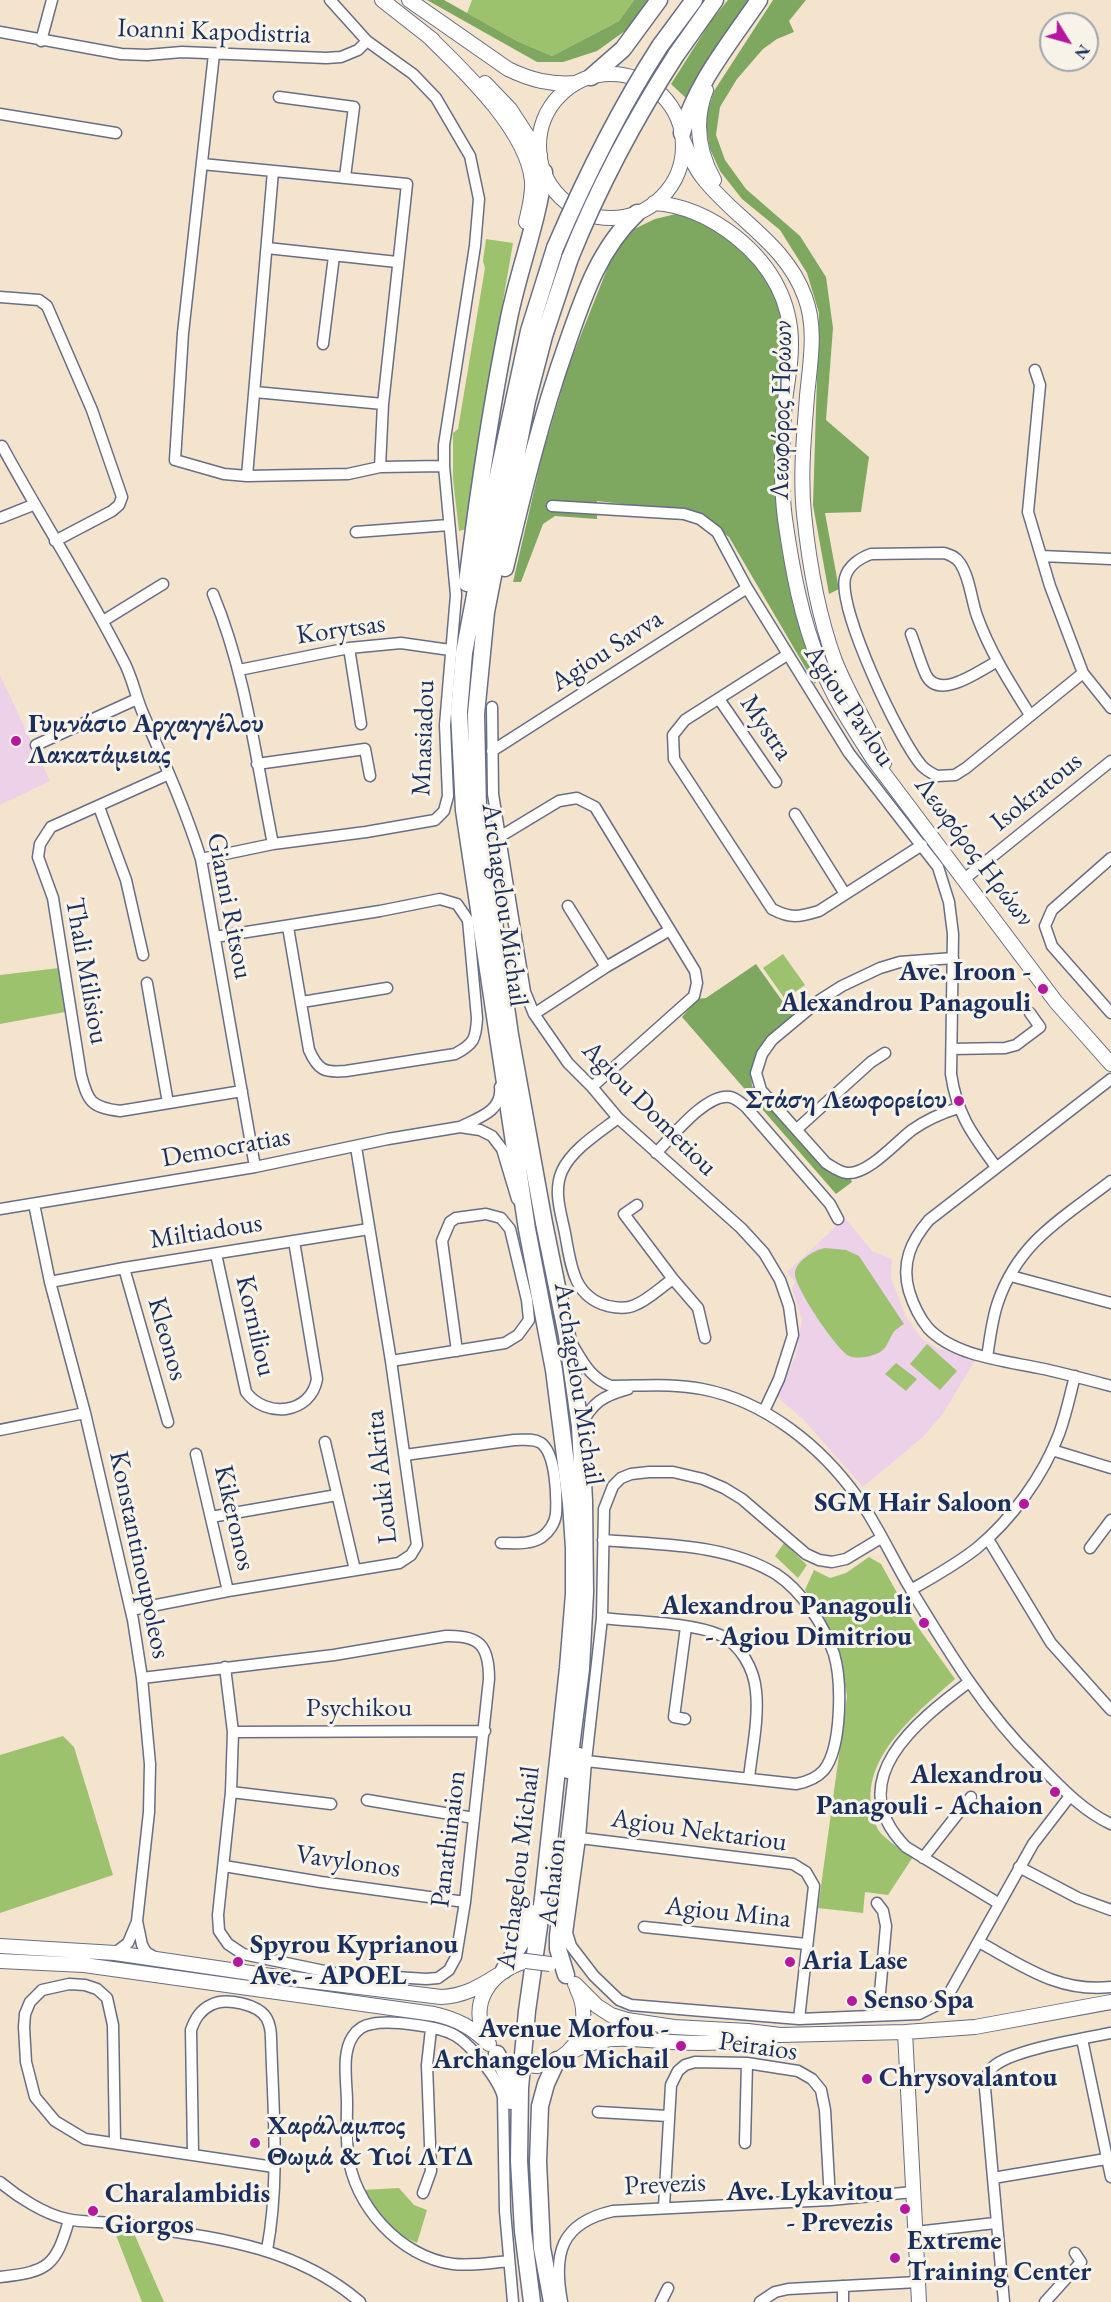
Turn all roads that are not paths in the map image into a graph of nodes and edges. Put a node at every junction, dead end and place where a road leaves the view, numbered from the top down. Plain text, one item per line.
1 (52, 0) edge
2 (330, 0) edge
3 (382, 0) edge
4 (410, 0) edge
5 (659, 0) edge
6 (694, 0) edge
7 (715, 0) edge
8 (759, 0) edge
9 (0, 32) edge
10 (736, 34) junction
11 (428, 36) junction
12 (40, 41) junction
13 (367, 41) junction
14 (214, 54) junction
15 (583, 80) junction
16 (279, 97) dead end
17 (0, 114) edge
18 (116, 133) dead end
19 (683, 137) junction
20 (542, 163) junction
21 (202, 164) junction
22 (273, 171) junction
23 (345, 177) junction
24 (654, 204) junction
25 (637, 213) junction
26 (750, 224) junction
27 (267, 248) junction
28 (334, 256) junction
29 (397, 262) junction
30 (516, 287) junction
31 (0, 297) edge
32 (323, 344) dead end
33 (1035, 370) dead end
34 (255, 392) junction
35 (383, 404) junction
36 (2, 446) dead end
37 (444, 466) junction
38 (380, 467) junction
39 (247, 476) junction
40 (503, 483) junction
41 (33, 505) junction
42 (552, 506) dead end
43 (0, 518) edge
44 (449, 525) junction
45 (356, 532) dead end
46 (55, 541) junction
47 (1041, 556) junction
48 (1111, 559) edge
49 (163, 584) dead end
50 (747, 588) junction
51 (213, 594) dead end
52 (103, 621) junction
53 (911, 634) dead end
54 (349, 648) junction
55 (457, 652) junction
56 (787, 655) junction
57 (480, 660) junction
58 (996, 662) junction
59 (239, 670) junction
60 (1083, 673) junction
61 (137, 699) junction
62 (719, 699) junction
63 (492, 707) dead end
64 (1111, 708) edge
65 (1030, 715) junction
66 (361, 724) dead end
67 (36, 745) dead end
68 (492, 751) junction
69 (1111, 761) edge
70 (257, 764) junction
71 (169, 774) junction
72 (370, 776) dead end
73 (890, 779) junction
74 (776, 782) dead end
75 (99, 807) junction
76 (795, 814) dead end
77 (501, 836) junction
78 (273, 844) junction
79 (922, 845) junction
80 (1111, 858) edge
81 (201, 859) junction
82 (963, 880) junction
83 (845, 894) junction
84 (568, 906) dead end
85 (288, 927) junction
86 (670, 930) junction
87 (215, 937) junction
88 (143, 956) dead end
89 (953, 958) junction
90 (606, 967) junction
91 (147, 983) dead end
92 (387, 988) dead end
93 (302, 1002) junction
94 (499, 1004) junction
95 (1030, 1013) dead end
96 (1111, 1013) edge
97 (534, 1014) junction
98 (952, 1049) junction
99 (885, 1053) dead end
100 (504, 1058) junction
101 (1111, 1064) edge
102 (1111, 1079) edge
103 (592, 1087) junction
104 (242, 1091) junction
105 (168, 1103) junction
106 (958, 1108) junction
107 (618, 1118) junction
108 (460, 1127) junction
109 (797, 1129) junction
110 (356, 1147) junction
111 (656, 1152) junction
112 (255, 1167) junction
113 (996, 1167) junction
114 (1111, 1181) edge
115 (34, 1204) junction
116 (637, 1205) dead end
117 (0, 1209) edge
118 (838, 1219) dead end
119 (369, 1229) junction
120 (527, 1229) junction
121 (294, 1241) junction
122 (216, 1254) junction
123 (124, 1268) junction
124 (1011, 1276) junction
125 (673, 1279) junction
126 (50, 1282) junction
127 (1111, 1303) edge
128 (567, 1336) junction
129 (705, 1338) dead end
130 (457, 1350) junction
131 (987, 1357) junction
132 (391, 1361) junction
133 (1075, 1376) junction
134 (639, 1386) junction
135 (1111, 1386) edge
136 (764, 1411) junction
137 (85, 1413) junction
138 (168, 1422) dead end
139 (580, 1426) junction
140 (0, 1430) edge
141 (325, 1442) dead end
142 (1052, 1450) junction
143 (196, 1454) dead end
144 (405, 1455) junction
145 (565, 1455) junction
146 (1111, 1468) edge
147 (584, 1472) junction
148 (337, 1495) junction
149 (211, 1517) junction
150 (1111, 1520) edge
151 (881, 1538) junction
152 (988, 1539) junction
153 (603, 1540) junction
154 (501, 1544) dead end
155 (1090, 1548) dead end
156 (355, 1570) junction
157 (911, 1590) junction
158 (228, 1591) junction
159 (131, 1610) junction
160 (602, 1618) junction
161 (686, 1626) junction
162 (225, 1667) junction
163 (142, 1678) junction
164 (969, 1682) junction
165 (1111, 1710) edge
166 (685, 1719) dead end
167 (484, 1731) junction
168 (233, 1732) junction
169 (586, 1761) junction
170 (749, 1778) junction
171 (231, 1792) junction
172 (1070, 1796) junction
173 (971, 1797) dead end
174 (367, 1800) dead end
175 (331, 1804) dead end
176 (474, 1818) junction
177 (1111, 1824) edge
178 (580, 1838) junction
179 (923, 1858) junction
180 (224, 1866) junction
181 (1019, 1867) junction
182 (465, 1902) junction
183 (877, 1903) dead end
184 (998, 1903) junction
185 (1111, 1910) edge
186 (137, 1921) junction
187 (644, 1927) dead end
188 (979, 1942) junction
189 (806, 1944) junction
190 (0, 1946) edge
191 (115, 1953) junction
192 (156, 1958) junction
193 (0, 1960) edge
194 (501, 1972) junction
195 (570, 1979) junction
196 (1111, 1987) edge
197 (1111, 2002) edge
198 (878, 2015) junction
199 (799, 2019) junction
200 (431, 2029) junction
201 (905, 2032) junction
202 (1111, 2034) edge
203 (780, 2035) junction
204 (1082, 2039) junction
205 (493, 2049) junction
206 (561, 2057) junction
207 (747, 2063) junction
208 (598, 2112) dead end
209 (668, 2116) junction
210 (115, 2142) junction
211 (745, 2143) dead end
212 (193, 2154) junction
213 (1106, 2159) junction
214 (274, 2167) junction
215 (1111, 2177) edge
216 (993, 2178) junction
217 (0, 2182) edge
218 (913, 2192) junction
219 (423, 2193) dead end
220 (830, 2200) junction
221 (664, 2207) junction
222 (69, 2220) junction
223 (996, 2223) junction
224 (916, 2232) junction
225 (267, 2250) junction
226 (1075, 2253) dead end
227 (508, 2261) junction
228 (0, 2277) edge
229 (918, 2282) junction
230 (843, 2286) junction
231 (668, 2288) dead end
232 (352, 2300) edge
233 (513, 2302) edge
234 (523, 2302) edge
235 (532, 2302) edge
236 (542, 2302) edge
237 (552, 2302) edge
238 (562, 2302) edge
239 (661, 2302) edge
240 (760, 2302) edge
241 (843, 2302) edge
242 (919, 2302) edge
243 (1004, 2302) edge
244 (1046, 2302) edge

1 - 12 street
2 - 13 street, Ioanni Kapodistria
3 - 11 main road
4 - 15 main road
5 - 15 highway
6 - 40 highway, bridge
7 - 40 highway, bridge
8 - 10 highway
9 - 12 street, Ioanni Kapodistria
10 - 19 highway
10 - 26 main road
11 - 20 main road
11 - 30 main road
12 - 14 street, Ioanni Kapodistria
13 - 14 street, Ioanni Kapodistria
13 - 37 street, Mnasiadou
14 - 21 street
15 - 19 main road
15 - 20 main road
16 - 23 street
17 - 18 street
19 - 24 main road
19 - 26 main road, Λεωφόρος Ηρώων
20 - 25 main road
20 - 30 highway
21 - 22 street
21 - 39 street
22 - 23 street
22 - 27 street
23 - 29 street
24 - 25 main road
24 - 73 main road, Λεωφόρος Ηρώων
25 - 57 highway
26 - 73 main road, Λεωφόρος Ηρώων
27 - 28 street
27 - 34 street
28 - 29 street
28 - 32 street
29 - 35 street
30 - 55 highway
31 - 46 street
33 - 47 street
34 - 35 street
34 - 39 street
35 - 38 street
36 - 41 street, Gianni Ritsou
37 - 38 street
37 - 44 street, Mnasiadou
38 - 39 street
40 - 55 highway, Archagelou Michail
40 - 57 highway, Archagelou Michail
41 - 43 street
41 - 46 street, Gianni Ritsou
42 - 50 street, Agiou Pavlou
44 - 45 street
44 - 55 street, Mnasiadou
46 - 52 street, Gianni Ritsou
47 - 48 street
47 - 60 street
49 - 52 street
50 - 56 street, Agiou Pavlou
50 - 68 street, Agiou Savva
51 - 59 street
52 - 61 street, Gianni Ritsou
53 - 58 street
54 - 55 street, Korytsas
54 - 59 street, Korytsas
54 - 66 street
55 - 78 street, Mnasiadou
55 - 94 highway, Archagelou Michail
56 - 62 street
56 - 79 street, Agiou Pavlou
57 - 94 highway, Archagelou Michail
58 - 65 street
58 - 65 street
59 - 70 street
60 - 64 street
60 - 65 street
61 - 67 street
61 - 71 street, Gianni Ritsou
62 - 74 street, Mystra
62 - 83 street
63 - 68 street, Agiou Dometiou
68 - 77 street, Agiou Dometiou
69 - 82 street, Isokratous
70 - 72 street
70 - 78 street
71 - 75 street, Thali Milisiou
71 - 81 street, Gianni Ritsou
73 - 82 main road, Λεωφόρος Ηρώων
75 - 88 street
75 - 105 street, Thali Milisiou
76 - 83 street
77 - 86 street
77 - 97 street, Agiou Dometiou
78 - 81 street, Mnasiadou
79 - 83 street
79 - 89 street, Agiou Pavlou
80 - 96 street
81 - 87 street, Gianni Ritsou
82 - 101 main road, Λεωφόρος Ηρώων
84 - 90 street
85 - 87 street
85 - 93 street
85 - 93 street
86 - 90 street
86 - 103 street
87 - 104 street, Gianni Ritsou
89 - 98 street, Agiou Pavlou
89 - 109 street
90 - 97 street
91 - 105 street
92 - 93 street
94 - 100 highway, Archagelou Michail
94 - 100 highway, Archagelou Michail
95 - 98 street
97 - 103 street, Agiou Dometiou
98 - 106 street, Agiou Pavlou
99 - 109 street
100 - 108 street, Democratias
100 - 120 highway, Archagelou Michail
100 - 128 highway, Archagelou Michail
102 - 113 street
103 - 107 street, Agiou Dometiou
104 - 105 street, Thali Milisiou
104 - 112 street, Gianni Ritsou
106 - 109 street
106 - 113 street, Agiou Pavlou
107 - 111 street, Agiou Dometiou
107 - 125 street
108 - 110 street, Democratias
108 - 120 street, Democratias
110 - 112 street, Democratias
110 - 119 street, Louki Akrita
111 - 118 street
111 - 136 street, Agiou Dometiou
112 - 115 street, Democratias
113 - 131 street
114 - 124 street
115 - 117 street, Democratias
115 - 126 street, Konstantinoupoleos
116 - 125 street
119 - 121 street, Miltiadous
119 - 132 street, Louki Akrita
120 - 145 highway, Archagelou Michail
121 - 122 street, Miltiadous
121 - 122 street, Korniliou
122 - 123 street, Miltiadous
123 - 126 street, Miltiadous
123 - 138 street, Kleonos
124 - 127 street
124 - 131 street
125 - 129 street
126 - 137 street, Konstantinoupoleos
128 - 134 street
128 - 139 highway, Archagelou Michail
130 - 130 street
130 - 132 street
131 - 133 street
132 - 144 street, Louki Akrita
133 - 135 street
133 - 142 street
134 - 136 street
134 - 139 street
136 - 151 street
137 - 140 street
137 - 159 street, Konstantinoupoleos
139 - 147 highway, Archagelou Michail
141 - 148 street
142 - 146 street
142 - 152 street
143 - 149 street, Kikeronos
144 - 154 street
144 - 156 street, Louki Akrita
145 - 194 highway
145 - 235 highway, Archagelou Michail
147 - 195 highway
147 - 236 highway, Archagelou Michail
148 - 149 street
148 - 156 street
149 - 158 street, Kikeronos
150 - 155 street
151 - 153 street, Achaion
151 - 157 street
152 - 157 street
152 - 165 street
153 - 160 street, Achaion
153 - 170 street
156 - 158 street, Louki Akrita
157 - 164 street
158 - 159 street, Louki Akrita
159 - 163 street, Konstantinoupoleos
160 - 161 street
160 - 169 street, Achaion
161 - 166 street
161 - 170 street
162 - 163 street, Panathinaion
162 - 167 street, Panathinaion
162 - 168 street, Panathinaion
163 - 186 street, Konstantinoupoleos
164 - 172 street
164 - 179 street
167 - 168 street, Psychikou
167 - 176 street, Panathinaion
168 - 171 street, Panathinaion
169 - 170 street
169 - 178 street, Achaion
171 - 175 street
171 - 180 street, Panathinaion
172 - 177 street
172 - 181 street, Achaion
173 - 179 street
174 - 176 street
176 - 182 street, Panathinaion
178 - 189 street, Agiou Nektariou
178 - 199 street, Achaion
179 - 184 street
180 - 182 street, Vavylonos
180 - 182 street, Panathinaion
181 - 184 street, Achaion
181 - 185 street
183 - 198 street
184 - 188 street, Achaion
186 - 191 street, Konstantinoupoleos
186 - 192 street, Konstantinoupoleos
187 - 189 street, Agiou Mina
188 - 196 street
188 - 198 street, Achaion
189 - 199 street, Agiou Nektariou
190 - 191 main road
191 - 192 main road
192 - 194 main road
193 - 205 main road
194 - 195 main road, bridge
194 - 205 main road
195 - 203 main road
195 - 206 main road
197 - 201 main road
198 - 199 street, Achaion
200 - 219 street
200 - 227 street
200 - 227 street
201 - 203 main road
201 - 218 main road
202 - 204 street
203 - 206 main road
204 - 213 street
204 - 216 street
205 - 206 main road, bridge
205 - 234 highway
206 - 237 highway
207 - 209 street, Peiraios
207 - 211 street
207 - 220 street, Peiraios
208 - 209 street
209 - 221 street, Peiraios
210 - 210 street
210 - 212 street
212 - 214 street
212 - 214 street
213 - 215 street
213 - 216 street
214 - 225 street
216 - 223 street
217 - 222 street
218 - 220 street, Prevezis
218 - 224 main road
220 - 221 street, Prevezis
221 - 238 street, Prevezis
222 - 225 street
222 - 228 street
223 - 224 street
223 - 243 street
224 - 229 main road
225 - 232 street
226 - 244 street
227 - 233 street
229 - 230 street
229 - 242 main road
230 - 240 street
230 - 241 street
231 - 239 street

